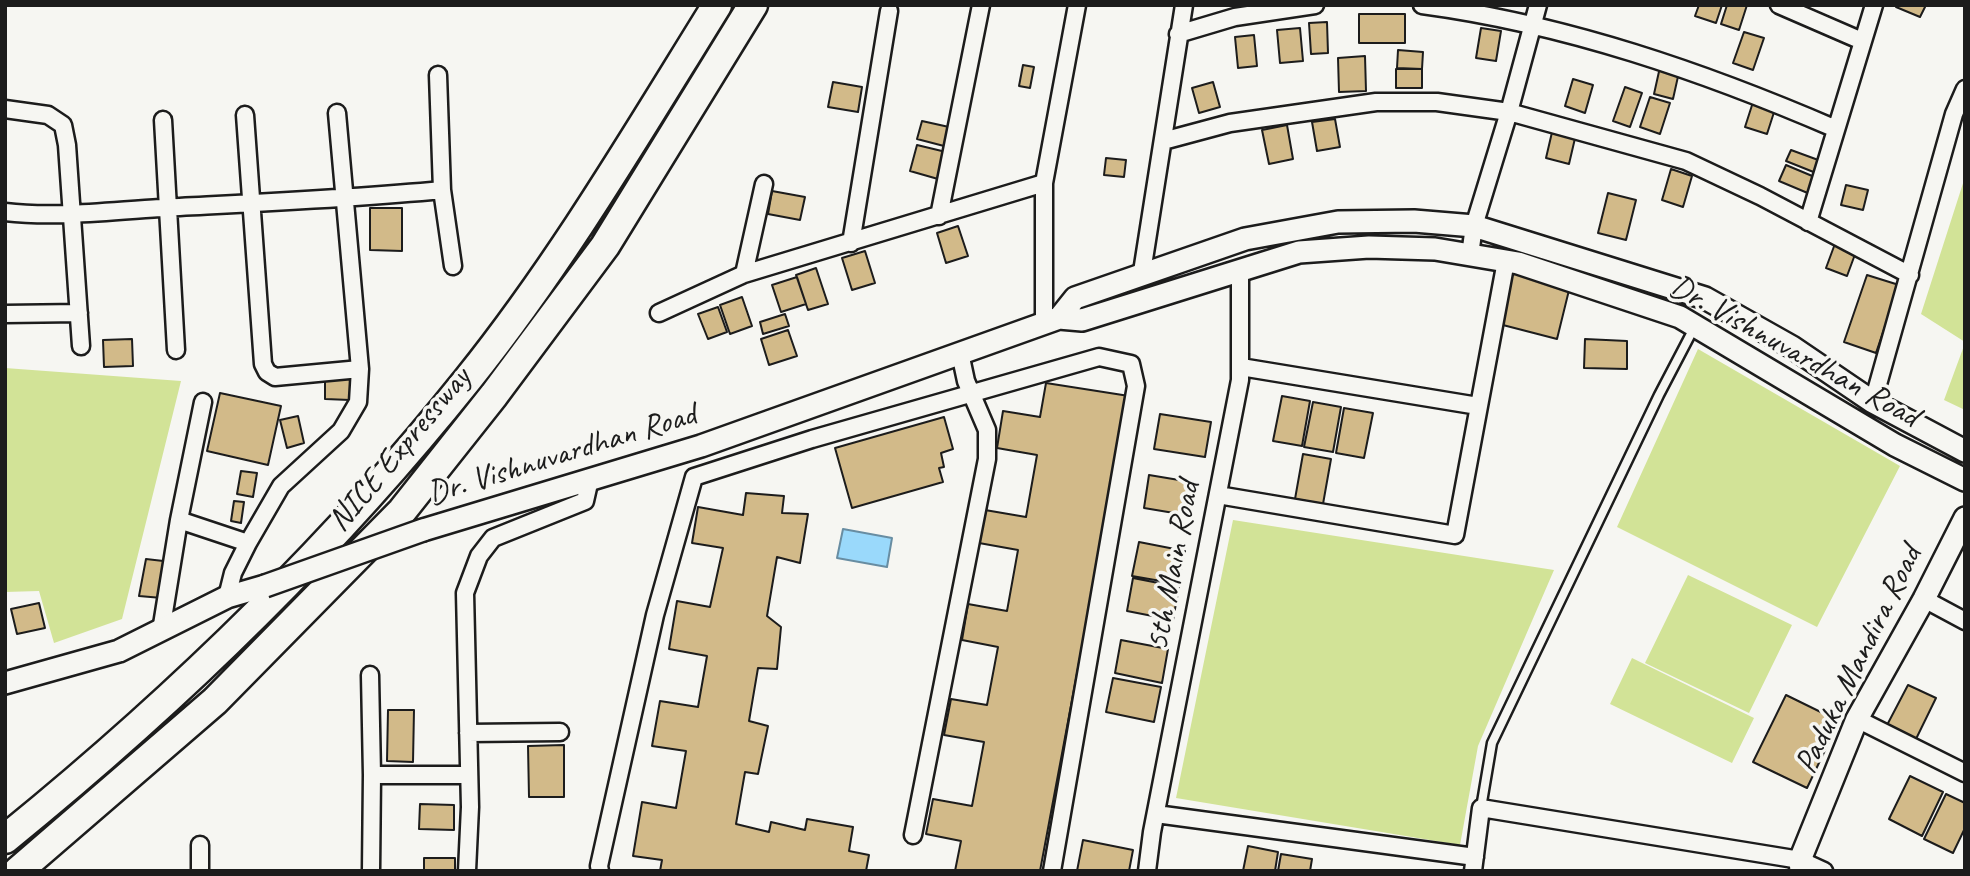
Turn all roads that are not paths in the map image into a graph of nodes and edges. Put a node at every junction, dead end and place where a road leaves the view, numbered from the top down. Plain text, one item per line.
1 (717, 5) edge
2 (753, 5) edge
3 (981, 5) edge
4 (1077, 5) edge
5 (1184, 5) edge
6 (1315, 5) edge
7 (1422, 5) edge
8 (1538, 5) edge
9 (1779, 5) edge
10 (1874, 5) edge
11 (889, 10) dead end
12 (1532, 25) junction
13 (1178, 34) junction
14 (1863, 41) junction
15 (438, 75) dead end
16 (1965, 89) edge
17 (5, 109) edge
18 (1509, 112) junction
19 (337, 113) dead end
20 (245, 115) dead end
21 (163, 120) dead end
22 (1836, 129) junction
23 (1163, 141) junction
24 (1044, 183) junction
25 (764, 184) dead end
26 (442, 190) junction
27 (346, 199) junction
28 (251, 204) junction
29 (169, 208) junction
30 (5, 212) edge
31 (73, 213) junction
32 (939, 216) junction
33 (1808, 222) junction
34 (1474, 226) junction
35 (851, 243) junction
36 (1470, 255) junction
37 (1506, 261) junction
38 (453, 266) dead end
39 (1240, 270) junction
40 (1142, 272) junction
41 (744, 274) junction
42 (1910, 275) junction
43 (79, 313) junction
44 (659, 313) dead end
45 (5, 314) edge
46 (1052, 320) junction
47 (1695, 326) junction
48 (81, 346) dead end
49 (176, 350) dead end
50 (960, 353) junction
51 (1241, 367) junction
52 (360, 369) junction
53 (971, 394) junction
54 (204, 402) dead end
55 (1873, 402) junction
56 (1478, 405) junction
57 (786, 417) junction
58 (800, 443) junction
59 (1965, 452) edge
60 (590, 479) junction
61 (1965, 480) edge
62 (1218, 495) junction
63 (1965, 518) edge
64 (179, 520) junction
65 (248, 543) junction
66 (228, 597) junction
67 (1924, 599) junction
68 (1965, 621) edge
69 (161, 631) junction
70 (370, 675) dead end
71 (5, 683) edge
72 (1857, 719) junction
73 (559, 732) dead end
74 (468, 733) junction
75 (1965, 773) edge
76 (372, 775) junction
77 (469, 775) junction
78 (1481, 808) junction
79 (1156, 814) junction
80 (913, 835) dead end
81 (5, 839) edge
82 (201, 845) dead end
83 (1474, 864) edge
84 (1800, 865) edge
85 (18, 871) edge
86 (200, 871) edge
87 (371, 871) edge
88 (467, 871) edge
89 (600, 871) edge
90 (1052, 871) edge
91 (1147, 871) edge
92 (1824, 871) edge

1 - 81 highway, NICE Expressway
2 - 85 highway, NICE Expressway
3 - 32 street
4 - 24 street
5 - 13 street
6 - 13 street
7 - 12 street
8 - 12 street
9 - 14 street
10 - 14 street
11 - 35 street
12 - 18 street
12 - 22 street
13 - 23 street
14 - 22 street
15 - 26 street
16 - 42 street
17 - 31 street
18 - 23 street
18 - 33 street
18 - 34 street
19 - 27 street
20 - 28 street
21 - 29 street
22 - 33 street
23 - 40 street
24 - 32 street
24 - 46 street
25 - 41 street
26 - 27 street
26 - 38 street
27 - 28 street
27 - 52 street
28 - 29 street
28 - 52 street
29 - 31 street
29 - 49 street
30 - 31 street
31 - 43 street
32 - 35 street
33 - 42 street
34 - 36 street
34 - 40 main road, Dr. Vishnuvardhan Road
34 - 55 main road, Dr. Vishnuvardhan Road
35 - 41 street
36 - 37 main road, Dr. Vishnuvardhan Road
36 - 39 main road, Dr. Vishnuvardhan Road
37 - 47 main road, Dr. Vishnuvardhan Road
37 - 56 street
39 - 46 main road, Dr. Vishnuvardhan Road
39 - 51 street, 5th Main Road
40 - 46 main road, Dr. Vishnuvardhan Road
41 - 44 street
42 - 55 street
43 - 45 street
43 - 48 street
46 - 50 main road, Dr. Vishnuvardhan Road
47 - 61 main road, Dr. Vishnuvardhan Road
47 - 78 lane
50 - 53 street
50 - 57 main road, Dr. Vishnuvardhan Road
51 - 56 street
51 - 62 street, 5th Main Road
52 - 65 street
53 - 58 street
53 - 80 street
53 - 90 street
54 - 64 street
55 - 59 main road, Dr. Vishnuvardhan Road
56 - 62 street
57 - 58 street
57 - 60 main road, Dr. Vishnuvardhan Road
58 - 89 street
60 - 66 main road, Dr. Vishnuvardhan Road, bridge
60 - 74 street
62 - 79 street, 5th Main Road
63 - 67 main road, Paduka Mandira Road
64 - 65 street
64 - 69 street
65 - 66 street
66 - 69 main road, Dr. Vishnuvardhan Road
67 - 68 street
67 - 72 main road, Paduka Mandira Road
69 - 71 main road, Dr. Vishnuvardhan Road
70 - 76 street
72 - 75 street
72 - 84 main road, Paduka Mandira Road
73 - 74 street
74 - 77 street
76 - 77 street
76 - 87 street
77 - 88 street
78 - 83 street
78 - 84 street
79 - 83 street
79 - 91 street, 5th Main Road
82 - 86 street
84 - 92 street

